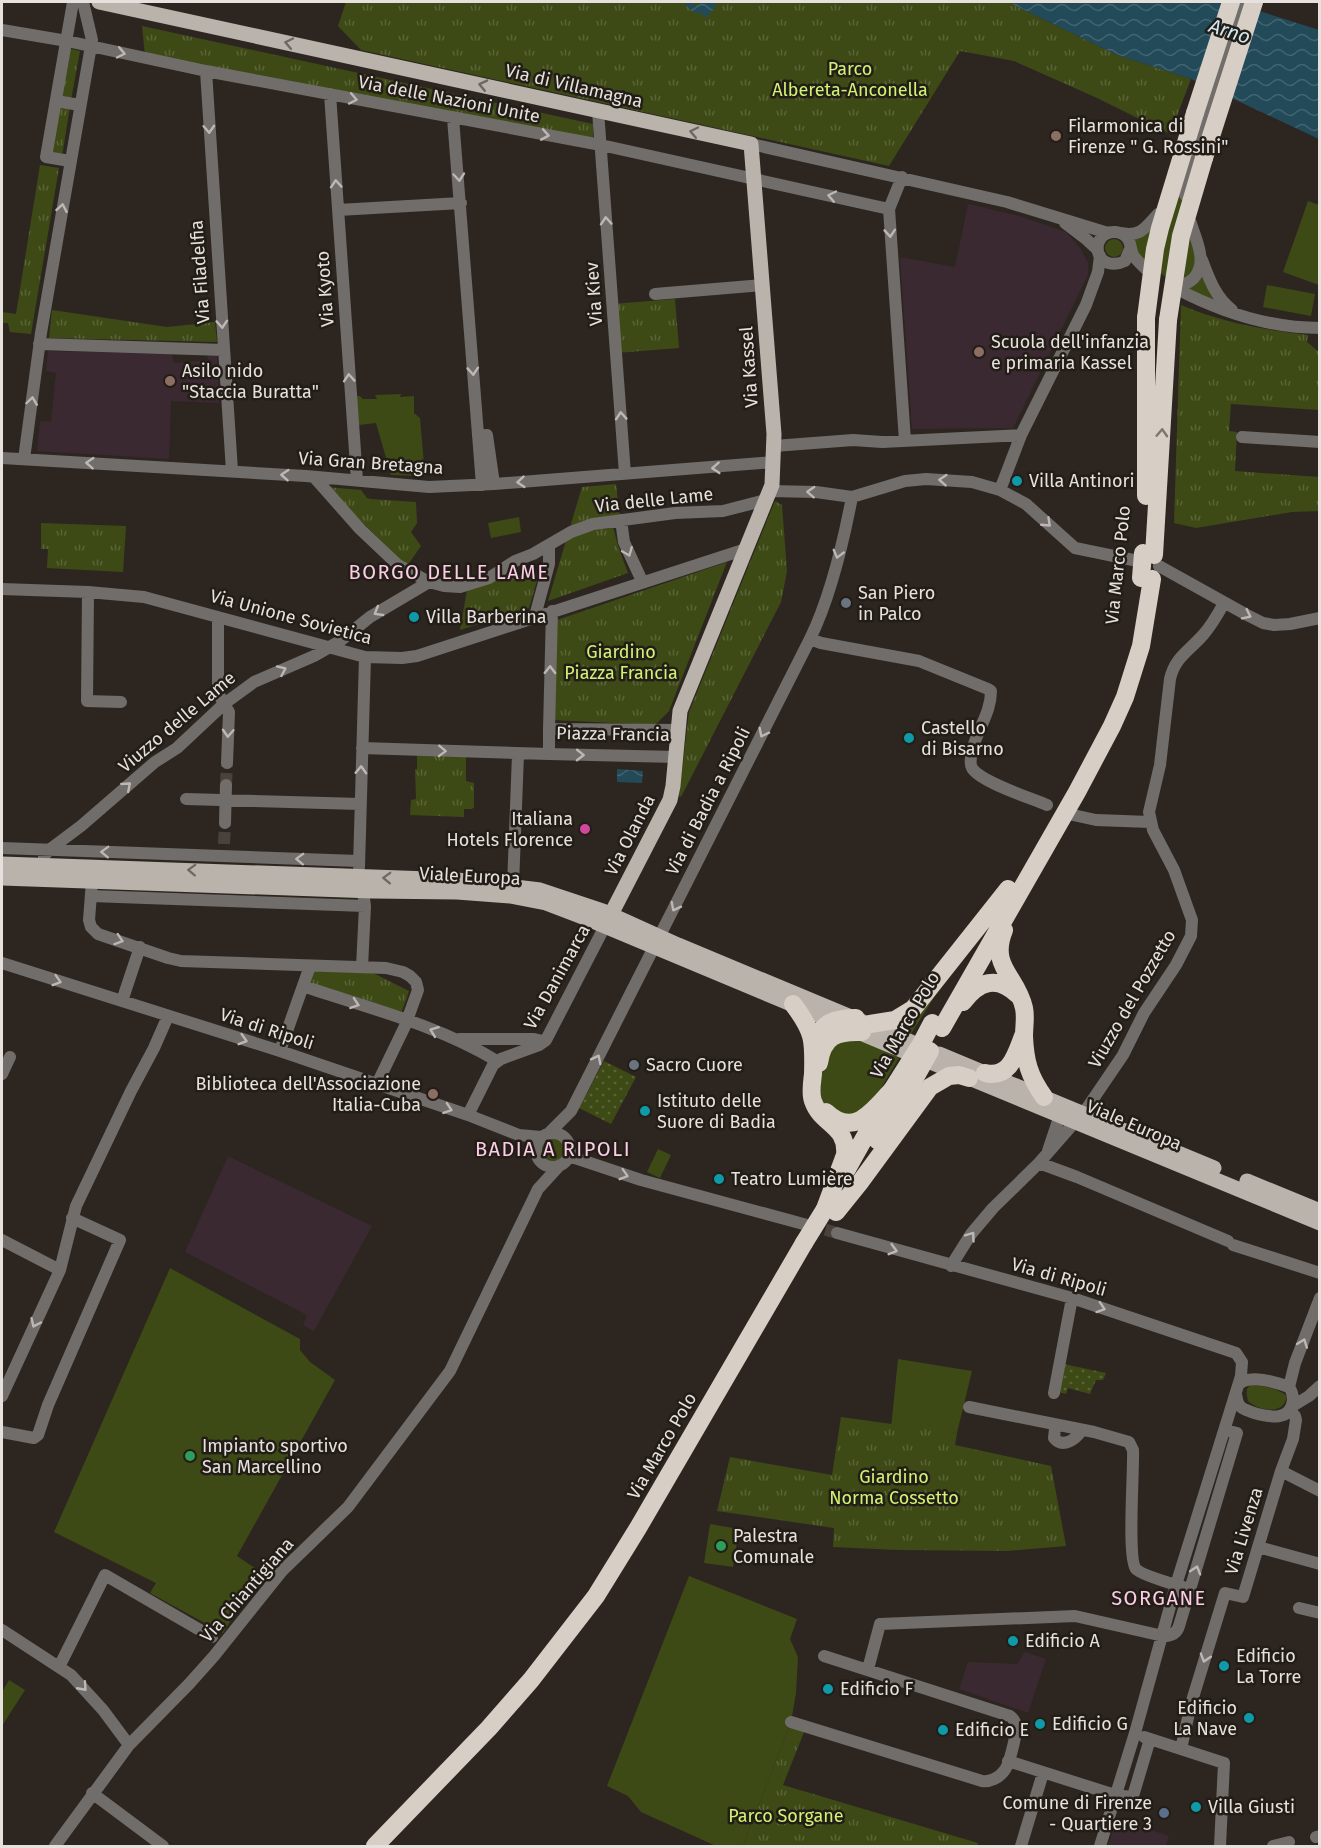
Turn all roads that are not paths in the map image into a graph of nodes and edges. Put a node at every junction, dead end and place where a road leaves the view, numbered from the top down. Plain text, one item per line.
1 (73, 2) edge
2 (83, 2) edge
3 (99, 2) edge
4 (1231, 2) edge
5 (1242, 2) edge
6 (1254, 2) edge
7 (2, 30) edge
8 (66, 41) junction
9 (91, 47) junction
10 (206, 71) junction
11 (330, 94) junction
12 (56, 101) junction
13 (80, 105) junction
14 (598, 111) junction
15 (453, 118) junction
16 (752, 144) junction
17 (601, 146) junction
18 (70, 161) junction
19 (902, 177) junction
20 (753, 179) junction
21 (1180, 193) dead end
22 (461, 202) junction
23 (889, 208) junction
24 (338, 210) junction
25 (1039, 211) junction
26 (1158, 213) dead end
27 (1191, 223) dead end
28 (1114, 233) junction
29 (1130, 249) junction
30 (1099, 253) junction
31 (1202, 260) junction
32 (1120, 263) junction
33 (1162, 280) junction
34 (763, 285) junction
35 (655, 294) dead end
36 (1086, 305) junction
37 (1260, 322) junction
38 (1320, 328) edge
39 (39, 344) junction
40 (224, 350) junction
41 (1021, 435) junction
42 (1242, 437) dead end
43 (905, 441) junction
44 (1320, 442) edge
45 (774, 446) junction
46 (2, 458) edge
47 (24, 459) junction
48 (774, 462) junction
49 (232, 471) junction
50 (625, 474) junction
51 (315, 477) junction
52 (357, 480) junction
53 (488, 484) junction
54 (1000, 490) junction
55 (768, 495) junction
56 (852, 497) junction
57 (621, 520) junction
58 (549, 546) junction
59 (746, 549) junction
60 (1148, 565) junction
61 (429, 582) junction
62 (642, 582) junction
63 (2, 589) edge
64 (88, 592) junction
65 (1224, 603) junction
66 (552, 611) junction
67 (535, 616) junction
68 (218, 617) junction
69 (1320, 618) edge
70 (810, 639) junction
71 (329, 647) junction
72 (364, 657) junction
73 (121, 702) dead end
74 (224, 704) junction
75 (549, 729) junction
76 (678, 730) junction
77 (362, 748) junction
78 (518, 754) junction
79 (549, 754) junction
80 (676, 757) junction
81 (227, 763) tunnel mouth
82 (226, 785) tunnel mouth
83 (186, 799) dead end
84 (226, 801) junction
85 (360, 804) junction
86 (1047, 805) dead end
87 (1073, 815) dead end
88 (1150, 822) junction
89 (225, 823) tunnel mouth
90 (2, 848) edge
91 (49, 850) junction
92 (44, 864) junction
93 (2, 876) edge
94 (362, 884) junction
95 (513, 886) junction
96 (91, 888) junction
97 (1013, 891) junction
98 (608, 920) junction
99 (657, 941) junction
100 (140, 947) junction
101 (2, 963) edge
102 (310, 966) junction
103 (362, 967) junction
104 (303, 986) junction
105 (1021, 998) junction
106 (122, 1001) junction
107 (793, 1004) junction
108 (168, 1016) junction
109 (835, 1021) junction
110 (408, 1022) junction
111 (862, 1025) junction
112 (937, 1025) junction
113 (1024, 1034) junction
114 (456, 1040) junction
115 (545, 1042) junction
116 (814, 1042) junction
117 (908, 1047) dead end
118 (280, 1051) junction
119 (10, 1057) dead end
120 (936, 1059) dead end
121 (497, 1061) junction
122 (2, 1074) edge
123 (977, 1076) junction
124 (377, 1084) junction
125 (900, 1091) junction
126 (1044, 1097) junction
127 (571, 1111) junction
128 (1057, 1114) junction
129 (468, 1115) junction
130 (1080, 1118) junction
131 (519, 1135) junction
132 (545, 1135) junction
133 (568, 1142) junction
134 (537, 1156) junction
135 (569, 1156) junction
136 (1043, 1159) junction
137 (560, 1166) junction
138 (538, 1189) junction
139 (830, 1210) junction
140 (1320, 1211) edge
141 (72, 1218) junction
142 (1320, 1223) edge
143 (807, 1225) tunnel mouth
144 (837, 1233) tunnel mouth
145 (2, 1240) edge
146 (810, 1244) junction
147 (951, 1266) junction
148 (60, 1270) junction
149 (1320, 1273) edge
150 (1072, 1298) junction
151 (1320, 1298) edge
152 (1320, 1386) edge
153 (1290, 1388) junction
154 (1238, 1389) junction
155 (1054, 1393) dead end
156 (2, 1396) edge
157 (969, 1407) dead end
158 (1291, 1409) junction
159 (1251, 1412) junction
160 (1275, 1418) junction
161 (1226, 1428) junction
162 (2, 1432) edge
163 (1293, 1439) junction
164 (1281, 1471) junction
165 (1320, 1491) edge
166 (1204, 1498) junction
167 (1217, 1502) junction
168 (1258, 1547) junction
169 (1320, 1564) edge
170 (1176, 1585) junction
171 (1190, 1590) junction
172 (1299, 1608) dead end
173 (1320, 1613) edge
174 (2, 1630) edge
175 (1163, 1636) junction
176 (212, 1637) dead end
177 (824, 1656) dead end
178 (60, 1667) junction
179 (868, 1669) junction
180 (791, 1722) dead end
181 (1134, 1733) junction
182 (1150, 1739) junction
183 (129, 1744) junction
184 (1181, 1749) junction
185 (1008, 1761) junction
186 (1043, 1773) junction
187 (92, 1793) junction
188 (1115, 1795) junction
189 (1289, 1842) dead end
190 (55, 1846) edge
191 (164, 1846) edge
192 (375, 1846) edge
193 (391, 1846) edge
194 (1021, 1846) edge
195 (1100, 1846) edge
196 (1220, 1846) edge
197 (1273, 1846) edge

1 - 8 street
2 - 9 street
14 -> 3 main road, Via di Villamagna
4 - 60 highway, Via Marco Polo, bridge
5 - 21 street
60 -> 6 highway, Via Marco Polo, bridge
7 - 8 street, Via delle Nazioni Unite
8 - 9 street, Via delle Nazioni Unite
8 - 12 street
9 -> 10 street, Via delle Nazioni Unite
9 - 13 street
10 - 11 street, Via delle Nazioni Unite
10 -> 40 street, Via Filadelfia
11 -> 15 street, Via delle Nazioni Unite
24 -> 11 street, Via Kyoto
12 - 13 street
12 - 18 street
13 - 18 street
16 -> 14 main road, Via di Villamagna
14 - 17 street, Via Kiev
15 -> 17 street, Via delle Nazioni Unite
15 -> 22 street
16 - 19 street, Via di Villamagna
16 - 20 main road, Via Kassel
17 - 20 street, Via delle Nazioni Unite
50 -> 17 street, Via Kiev
39 -> 18 street
19 - 23 street
19 - 25 street, Via di Villamagna
23 -> 20 street, Via delle Nazioni Unite
20 - 34 main road, Via Kassel
22 - 24 street
22 -> 53 street
23 -> 43 street
52 -> 24 street, Via Kyoto
25 - 28 street, Via di Villamagna
25 - 30 street, Via di Villamagna
26 - 28 street
27 - 31 street, Via di Villamagna
28 - 29 street, Via di Villamagna
28 - 30 street
29 - 32 street
29 - 33 street, Via di Villamagna
30 - 32 street, Via di Villamagna
30 - 36 street
31 - 33 street
31 - 37 street, Via di Villamagna
32 - 33 street, Via di Villamagna
32 - 36 street
33 - 37 street, Via di Villamagna
34 - 35 street
34 - 45 main road, Via Kassel
36 - 41 street
37 - 38 street, Via di Villamagna
39 - 40 street
47 -> 39 street
40 - 49 street, Via Filadelfia
41 - 43 street
41 - 54 street
42 - 44 street
43 - 45 street
45 - 48 main road, Via Kassel
46 - 47 street, Via Gran Bretagna
49 -> 47 street, Via Gran Bretagna
48 -> 50 street, Via Gran Bretagna
48 - 55 main road, Via Kassel
51 -> 49 street, Via Gran Bretagna
50 -> 53 street, Via Gran Bretagna
51 - 52 street, Via Gran Bretagna
51 - 61 street, Via delle Lame
52 - 53 street, Via Gran Bretagna
54 -> 56 street, Via delle Lame
54 -> 60 street, Via delle Lame
56 -> 55 street, Via delle Lame
55 - 57 street, Via delle Lame
55 - 59 main road, Piazza Francia
56 -> 70 street, Via di Badia a Ripoli
57 - 58 street, Via delle Lame
57 -> 62 street
58 - 61 street, Via delle Lame
58 - 67 street
59 - 62 street, Via Unione Sovietica
59 - 76 main road, Piazza Francia
60 - 65 street, Via delle Lame
60 - 97 highway, Via Marco Polo
61 -> 71 street, Viuzzo delle Lame
62 - 66 street, Via Unione Sovietica
63 - 64 street, Via Unione Sovietica
64 - 68 street, Via Unione Sovietica
64 - 73 street
65 -> 69 street, Via delle Lame
65 - 88 street
66 - 67 street, Via Unione Sovietica
75 -> 66 street, Piazza Francia
67 - 72 street, Via Unione Sovietica
68 - 71 street, Via Unione Sovietica
68 - 74 street
70 - 86 street
70 -> 99 street, Via di Badia a Ripoli
71 - 72 street, Via Unione Sovietica
74 -> 71 street, Viuzzo delle Lame
72 - 77 street
74 -> 81 street
91 -> 74 street, Viuzzo delle Lame
75 - 76 street, Piazza Francia
75 - 79 street, Piazza Francia
76 - 80 main road, Piazza Francia
77 -> 78 street
85 -> 77 street
78 - 79 street
78 - 95 street
79 -> 80 street, Piazza Francia
80 - 98 main road, Via Olanda
82 - 84 street
83 - 84 street
84 - 85 street
84 - 89 street
85 - 94 street
87 - 88 street
88 - 130 street, Viuzzo del Pozzetto
90 - 91 street, Viale Europa
91 - 92 street
94 -> 91 street, Viale Europa
92 - 93 main road, Viale Europa
94 -> 92 main road, Viale Europa
93 - 96 main road, Viale Europa
95 -> 94 main road, Viale Europa
94 - 96 main road, Viale Europa
94 - 98 main road, Viale Europa
94 - 103 street
95 - 98 main road, Viale Europa
96 -> 100 street
97 - 105 highway
97 - 111 highway
97 - 112 highway, Via Marco Polo
98 - 99 main road, Viale Europa
98 - 115 street, Via Danimarca
99 - 107 main road, Viale Europa
99 - 111 main road, Viale Europa
127 -> 99 street, Via di Badia a Ripoli
100 - 102 street
100 - 106 street
101 -> 106 street, Via di Ripoli
102 - 103 street
102 - 104 street
103 - 110 street
104 -> 110 street
104 - 118 street
105 - 112 highway
105 - 113 highway
106 - 108 street, Via di Ripoli
107 - 109 main road, Viale Europa
107 - 116 highway
108 -> 118 street, Via di Ripoli
108 - 141 street
109 - 111 highway
109 - 116 highway
114 -> 110 street
110 - 124 street
111 - 117 main road, Viale Europa
111 - 125 highway
112 - 125 highway, Via Marco Polo, bridge
113 - 123 highway
113 - 126 highway
114 - 115 street
114 - 121 street
115 - 121 street, Via Danimarca
116 - 139 highway
118 - 124 street, Via di Ripoli
119 - 122 street
120 - 123 main road, Viale Europa
121 - 129 street
123 - 126 main road, Viale Europa
123 - 128 main road, Viale Europa
123 - 139 highway
124 -> 129 street, Via di Ripoli
125 - 139 highway, Via Marco Polo
126 - 130 main road, Viale Europa
127 - 132 street, Via di Badia a Ripoli
127 - 133 street, Via di Badia a Ripoli
128 - 130 main road, Viale Europa
128 - 136 street
129 - 131 street, Via di Ripoli
130 - 136 street, Viuzzo del Pozzetto
130 - 140 main road, Viale Europa
130 - 142 main road, Viale Europa
131 - 132 street, Via di Ripoli
131 - 134 street, Via di Ripoli
132 - 133 street
132 - 134 street
133 - 135 street
134 - 137 street
134 - 138 street, Via Chiantigiana
135 - 137 street
135 -> 143 street
147 -> 136 street, Viuzzo del Pozzetto
136 - 149 street
137 - 138 street, Via Chiantigiana
138 - 183 street, Via Chiantigiana
139 - 146 highway, Via Marco Polo
141 - 148 street
141 - 162 street
144 -> 147 street, Via di Ripoli
145 - 148 street
146 - 192 highway, Via Marco Polo
146 - 193 highway, Via Marco Polo
147 - 150 street, Via di Ripoli
148 -> 156 street
150 -> 154 street, Via di Ripoli
150 - 155 street
153 -> 151 street, Via Livenza
152 - 153 street
152 - 158 street
153 - 154 street
153 - 158 street, Via Livenza
154 - 159 street
154 - 161 street, Via di Ripoli
157 - 170 street
158 - 160 street
158 - 163 street, Via Livenza
159 - 160 street
159 - 161 street
160 - 163 street
161 - 166 street, Via di Ripoli
161 - 167 street
163 - 164 street, Via Livenza
164 - 165 street
164 - 168 street, Via Livenza
166 - 167 street
166 - 170 street, Via di Ripoli
171 -> 167 street
168 - 169 street
168 -> 184 street, Via Livenza
170 - 171 street
170 - 175 street, Via di Ripoli
171 - 175 street
172 - 173 street
174 - 178 street
175 - 179 street
175 - 181 street, Via di Ripoli
176 - 178 street
177 - 179 street
178 -> 183 street
179 - 185 street
180 - 185 street
181 - 182 street
181 - 188 street, Via di Ripoli
182 - 184 street
182 - 188 street
183 - 187 street, Via Chiantigiana
184 - 196 street
185 - 186 street
186 - 188 street
186 - 194 street
187 - 190 street, Via Chiantigiana
187 - 191 street
188 - 195 street, Via di Ripoli
189 - 197 street

